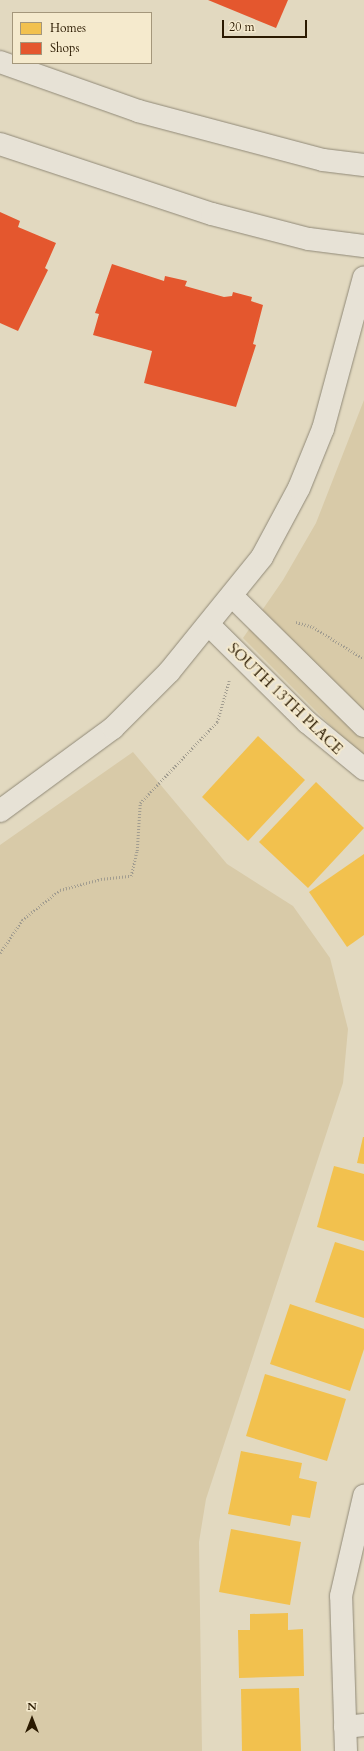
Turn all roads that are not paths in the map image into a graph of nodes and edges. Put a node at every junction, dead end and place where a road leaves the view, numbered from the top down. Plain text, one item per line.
1 (0, 62) edge
2 (0, 144) edge
3 (364, 165) edge
4 (364, 246) edge
5 (364, 277) edge
6 (232, 596) junction
7 (209, 625) junction
8 (364, 726) edge
9 (364, 769) edge
10 (0, 810) edge
11 (364, 1496) edge
12 (354, 1726) edge
13 (346, 1751) edge

1 - 3 street
2 - 4 street
5 - 6 street
6 - 7 street
6 - 8 street
7 - 9 street, SOUTH 13TH PLACE
7 - 10 street
11 - 12 street
12 - 13 street

